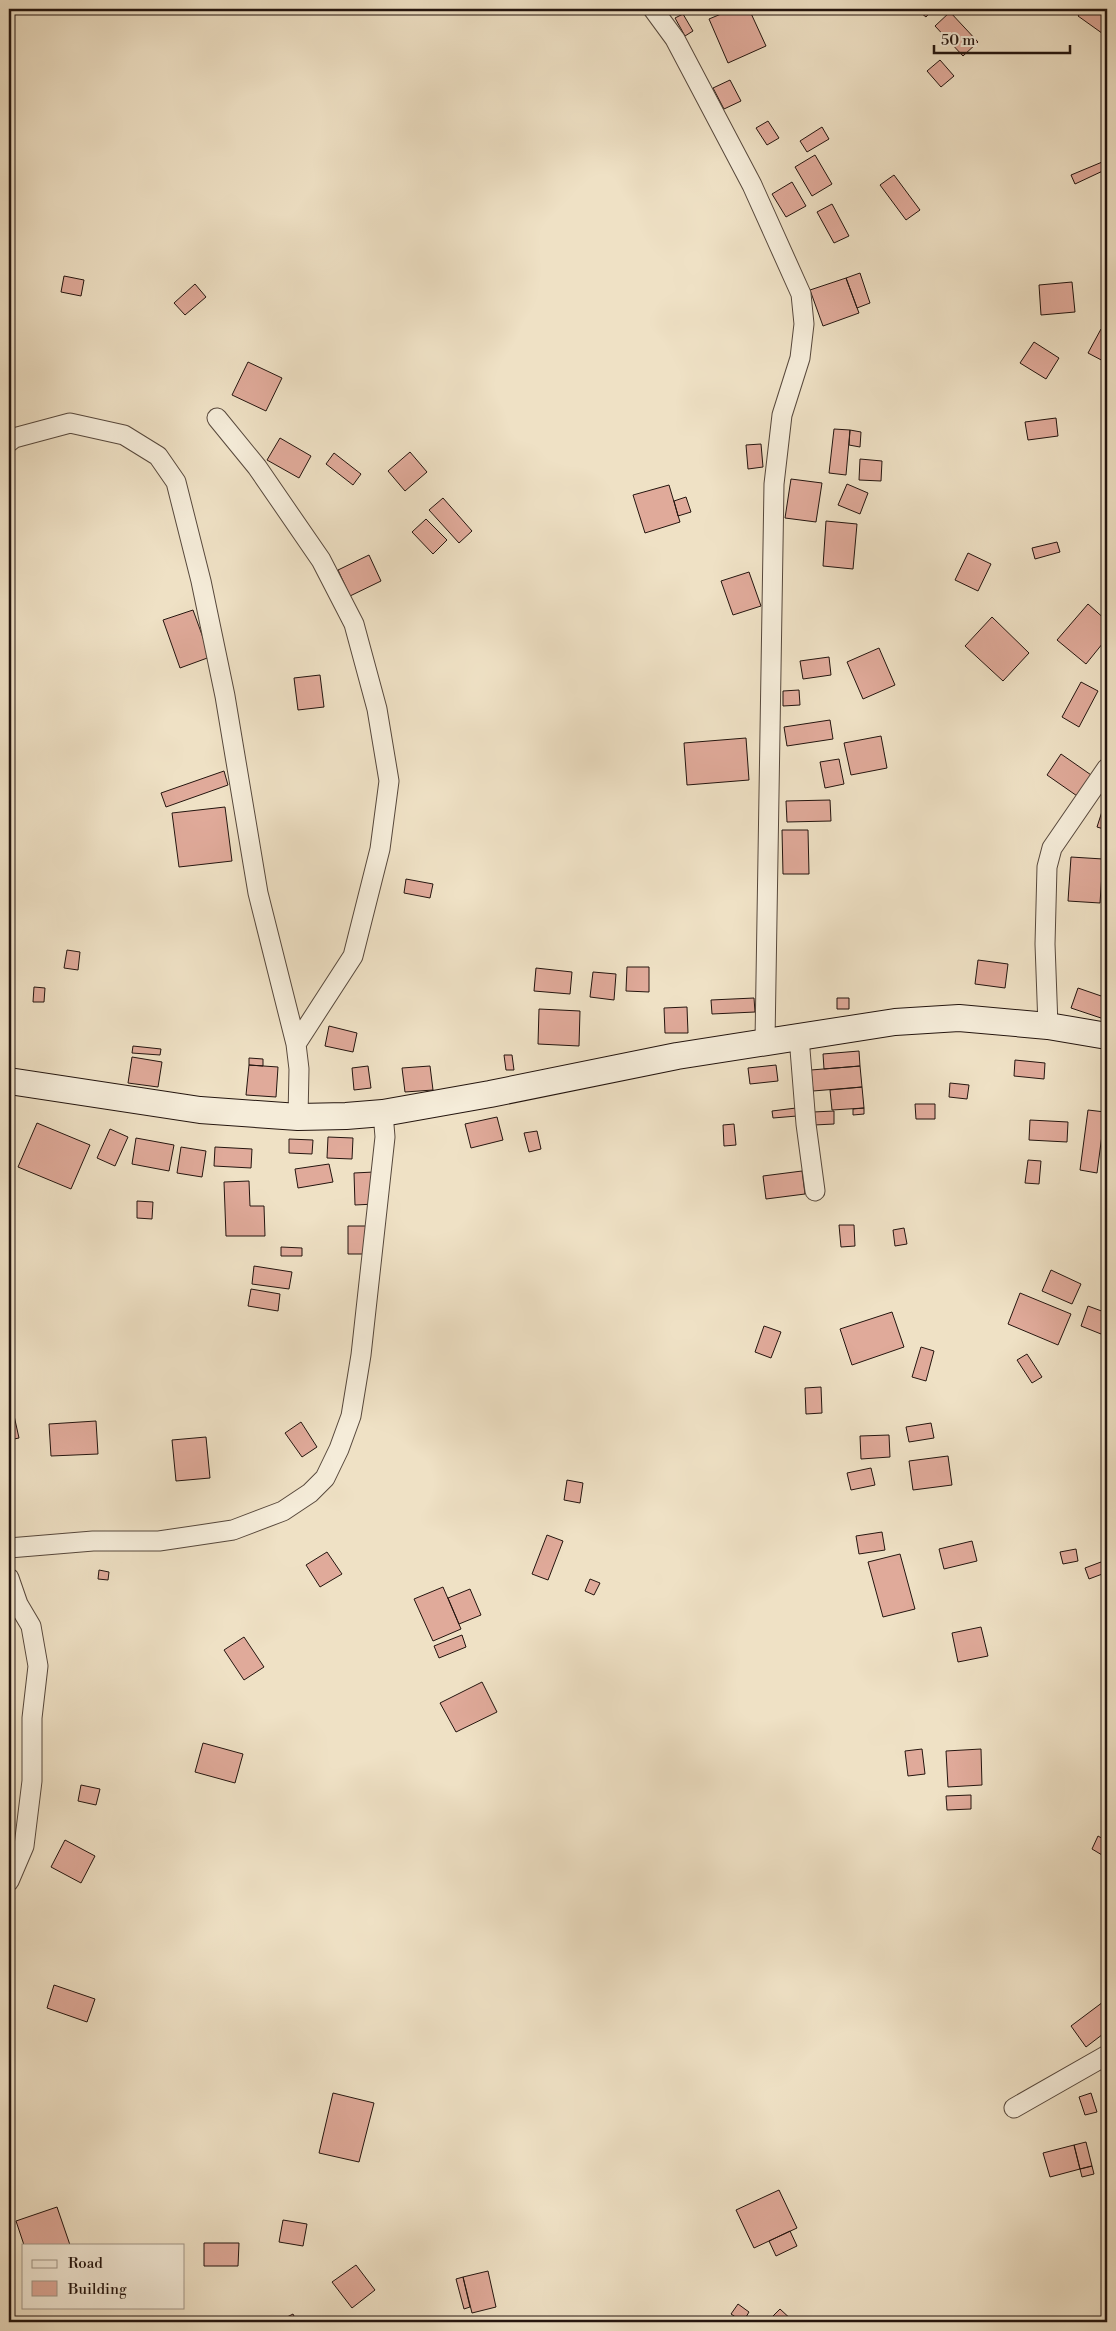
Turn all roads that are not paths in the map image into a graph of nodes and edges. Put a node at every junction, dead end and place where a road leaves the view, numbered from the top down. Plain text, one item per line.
1 (652, 9) edge
2 (217, 418) dead end
3 (9, 442) edge
4 (1107, 768) edge
5 (1048, 1026) junction
6 (1107, 1036) edge
7 (800, 1037) junction
8 (765, 1041) junction
9 (296, 1044) junction
10 (9, 1081) edge
11 (383, 1113) junction
12 (298, 1117) junction
13 (816, 1191) dead end
14 (9, 1548) edge
15 (9, 1578) edge
16 (9, 1881) edge
17 (1107, 2055) edge
18 (1014, 2108) dead end

1 - 8 street
2 - 9 street
3 - 9 street
4 - 5 street
5 - 6 street
5 - 7 street
7 - 8 street
7 - 13 street
8 - 11 street
9 - 12 street
10 - 12 street
11 - 12 street
11 - 14 street
15 - 16 street
17 - 18 street

